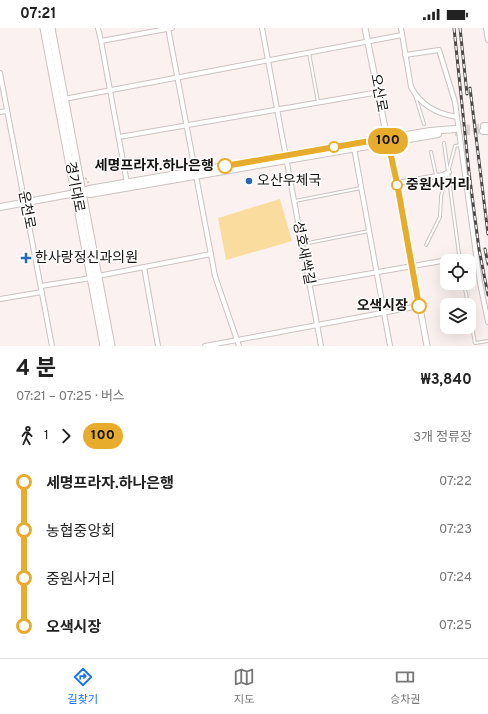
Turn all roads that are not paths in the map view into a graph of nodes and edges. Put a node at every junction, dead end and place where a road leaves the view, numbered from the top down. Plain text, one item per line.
1 (44, 28) edge
2 (50, 28) edge
3 (98, 28) edge
4 (170, 28) edge
5 (262, 28) edge
6 (365, 28) edge
7 (401, 28) edge
8 (486, 28) edge
9 (402, 35) junction
10 (488, 39) edge
11 (101, 41) junction
12 (368, 42) junction
13 (309, 52) junction
14 (405, 55) junction
15 (268, 60) junction
16 (0, 73) edge
17 (177, 76) junction
18 (110, 90) junction
19 (379, 92) junction
20 (414, 92) junction
21 (64, 99) junction
22 (318, 103) junction
23 (278, 110) junction
24 (7, 111) junction
25 (0, 112) edge
26 (458, 117) junction
27 (424, 124) dead end
28 (186, 125) junction
29 (455, 131) tunnel mouth
30 (118, 137) junction
31 (387, 140) junction
32 (444, 143) dead end
33 (462, 145) junction
34 (354, 148) junction
35 (431, 152) dead end
36 (286, 158) junction
37 (448, 172) junction
38 (195, 173) junction
39 (436, 176) junction
40 (126, 183) junction
41 (397, 183) junction
42 (361, 188) junction
43 (78, 192) junction
44 (24, 202) junction
45 (294, 202) junction
46 (0, 207) edge
47 (369, 231) junction
48 (301, 244) junction
49 (426, 245) dead end
50 (211, 254) junction
51 (459, 254) edge
52 (440, 262) edge
53 (412, 266) junction
54 (144, 267) junction
55 (376, 273) junction
56 (94, 277) junction
57 (309, 284) junction
58 (41, 286) junction
59 (42, 292) junction
60 (0, 299) edge
61 (419, 306) junction
62 (384, 312) junction
63 (488, 322) edge
64 (317, 325) junction
65 (473, 334) edge
66 (238, 340) junction
67 (488, 341) edge
68 (52, 346) edge
69 (104, 346) edge
70 (110, 346) edge
71 (158, 346) edge
72 (205, 346) edge
73 (239, 346) edge
74 (321, 346) edge
75 (390, 346) edge
76 (426, 346) edge

1 - 43 main road, 경기대로
2 - 21 main road, 경기대로
3 - 11 street
4 - 11 street
4 - 17 street
5 - 15 street, 성호새싹길
6 - 12 street, 오산로
7 - 9 street
8 - 10 street
9 - 12 street
9 - 14 street
11 - 18 street
12 - 13 street
12 - 19 street, 오산로
13 - 15 street
13 - 22 lane
14 - 20 street
14 - 26 street
15 - 17 street
15 - 23 street, 성호새싹길
16 - 24 street, 운천로
17 - 18 street
17 - 28 street
18 - 21 street
18 - 30 street
19 - 22 street
19 - 31 street, 오산로
20 - 26 street
20 - 27 lane
21 - 43 main road, 경기대로
22 - 23 street
23 - 28 street
23 - 36 street, 성호새싹길
24 - 25 street
24 - 44 street, 운천로
26 - 33 street
28 - 30 street
28 - 38 street
29 - 31 main road
30 - 40 street
31 - 34 main road
31 - 36 main road
31 - 41 street, 오산로
32 - 37 lane
33 - 37 lane
33 - 63 street
34 - 36 main road
34 - 42 street
35 - 39 lane
36 - 38 main road
36 - 45 street, 성호새싹길
37 - 39 street
37 - 49 lane
37 - 51 lane
38 - 40 main road
38 - 43 main road
38 - 50 street
39 - 41 street
40 - 43 main road
41 - 53 street, 오산로
42 - 45 lane
42 - 47 street
43 - 44 main road
43 - 56 main road, 경기대로
44 - 46 main road
44 - 58 street, 운천로
45 - 48 street, 성호새싹길
47 - 48 lane
47 - 55 street
48 - 57 street, 성호새싹길
50 - 54 street
50 - 66 street
52 - 53 street
53 - 55 street
53 - 61 street, 오산로
54 - 56 street
54 - 71 street
55 - 57 street
55 - 62 street
56 - 58 street
56 - 69 main road, 경기대로
56 - 70 main road, 경기대로
57 - 64 street, 성호새싹길
58 - 59 street, 운천로
59 - 60 street
59 - 68 street, 운천로
61 - 62 street
61 - 76 street, 오산로
62 - 64 street
62 - 75 street
64 - 66 street
64 - 74 street, 성호새싹길
65 - 67 lane
66 - 72 street
66 - 73 street

